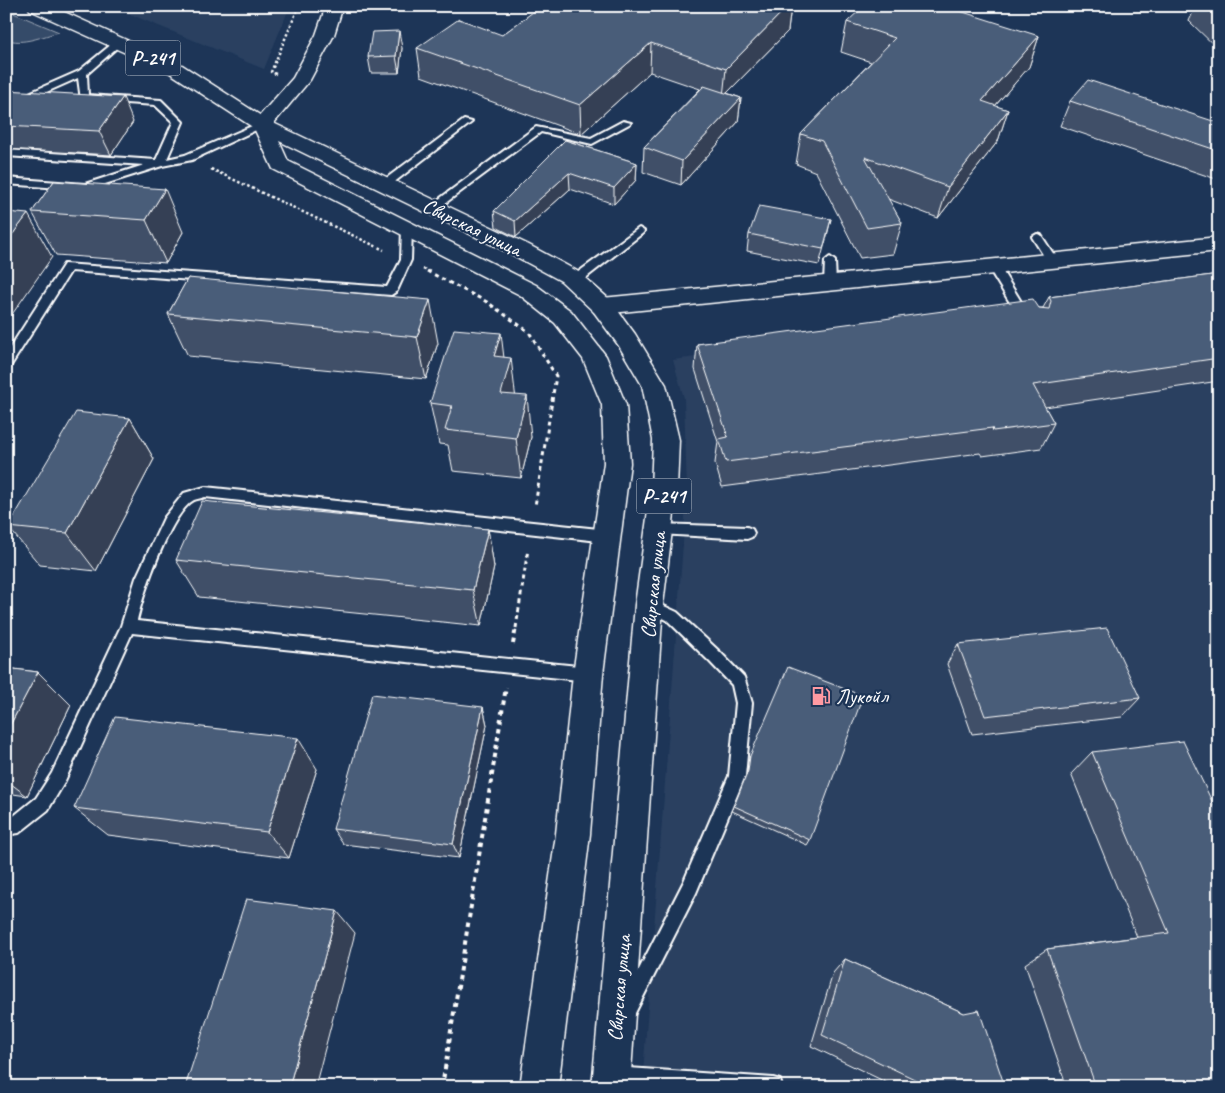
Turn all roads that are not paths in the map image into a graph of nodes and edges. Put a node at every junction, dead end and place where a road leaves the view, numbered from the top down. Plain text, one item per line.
1 (36, 6) edge
2 (335, 6) edge
3 (118, 42) junction
4 (82, 73) junction
5 (6, 107) edge
6 (467, 122) dead end
7 (626, 123) dead end
8 (262, 125) junction
9 (6, 153) edge
10 (160, 163) junction
11 (6, 180) edge
12 (384, 184) junction
13 (432, 208) junction
14 (407, 228) junction
15 (639, 231) dead end
16 (1037, 237) dead end
17 (1219, 244) edge
18 (830, 261) dead end
19 (1052, 261) junction
20 (994, 267) junction
21 (574, 281) junction
22 (830, 283) junction
23 (602, 306) junction
24 (1033, 330) edge
25 (6, 364) edge
26 (659, 529) junction
27 (747, 533) dead end
28 (608, 536) junction
29 (649, 605) junction
30 (128, 626) junction
31 (588, 674) junction
32 (6, 827) edge
33 (616, 1032) junction
34 (611, 1081) edge
35 (539, 1087) edge
36 (773, 1087) edge

1 - 3 main road, Свирская улица / Р-241
2 - 8 main road
3 - 4 lane
3 - 8 main road, Свирская улица / Р-241
4 - 5 lane
4 - 10 lane
6 - 12 lane
7 - 13 lane
8 - 10 lane
8 - 12 main road, Свирская улица / Р-241
8 - 14 main road, Свирская улица / Р-241
9 - 10 lane
10 - 11 lane
12 - 13 main road, Свирская улица / Р-241
13 - 21 main road, Свирская улица / Р-241
14 - 25 lane
14 - 28 main road, Свирская улица / Р-241
15 - 21 lane
16 - 19 lane
17 - 19 main road
18 - 22 lane
19 - 20 main road
20 - 22 main road
20 - 24 lane
21 - 23 main road, Свирская улица / Р-241
22 - 23 main road
23 - 26 main road, Свирская улица / Р-241
26 - 27 lane
26 - 29 main road, Свирская улица / Р-241
28 - 30 lane
28 - 31 main road, Свирская улица / Р-241
29 - 33 main road, Свирская улица / Р-241
29 - 33 lane
30 - 31 lane
30 - 32 lane
31 - 35 main road, Свирская улица / Р-241
33 - 34 main road, Свирская улица / Р-241
34 - 36 lane

